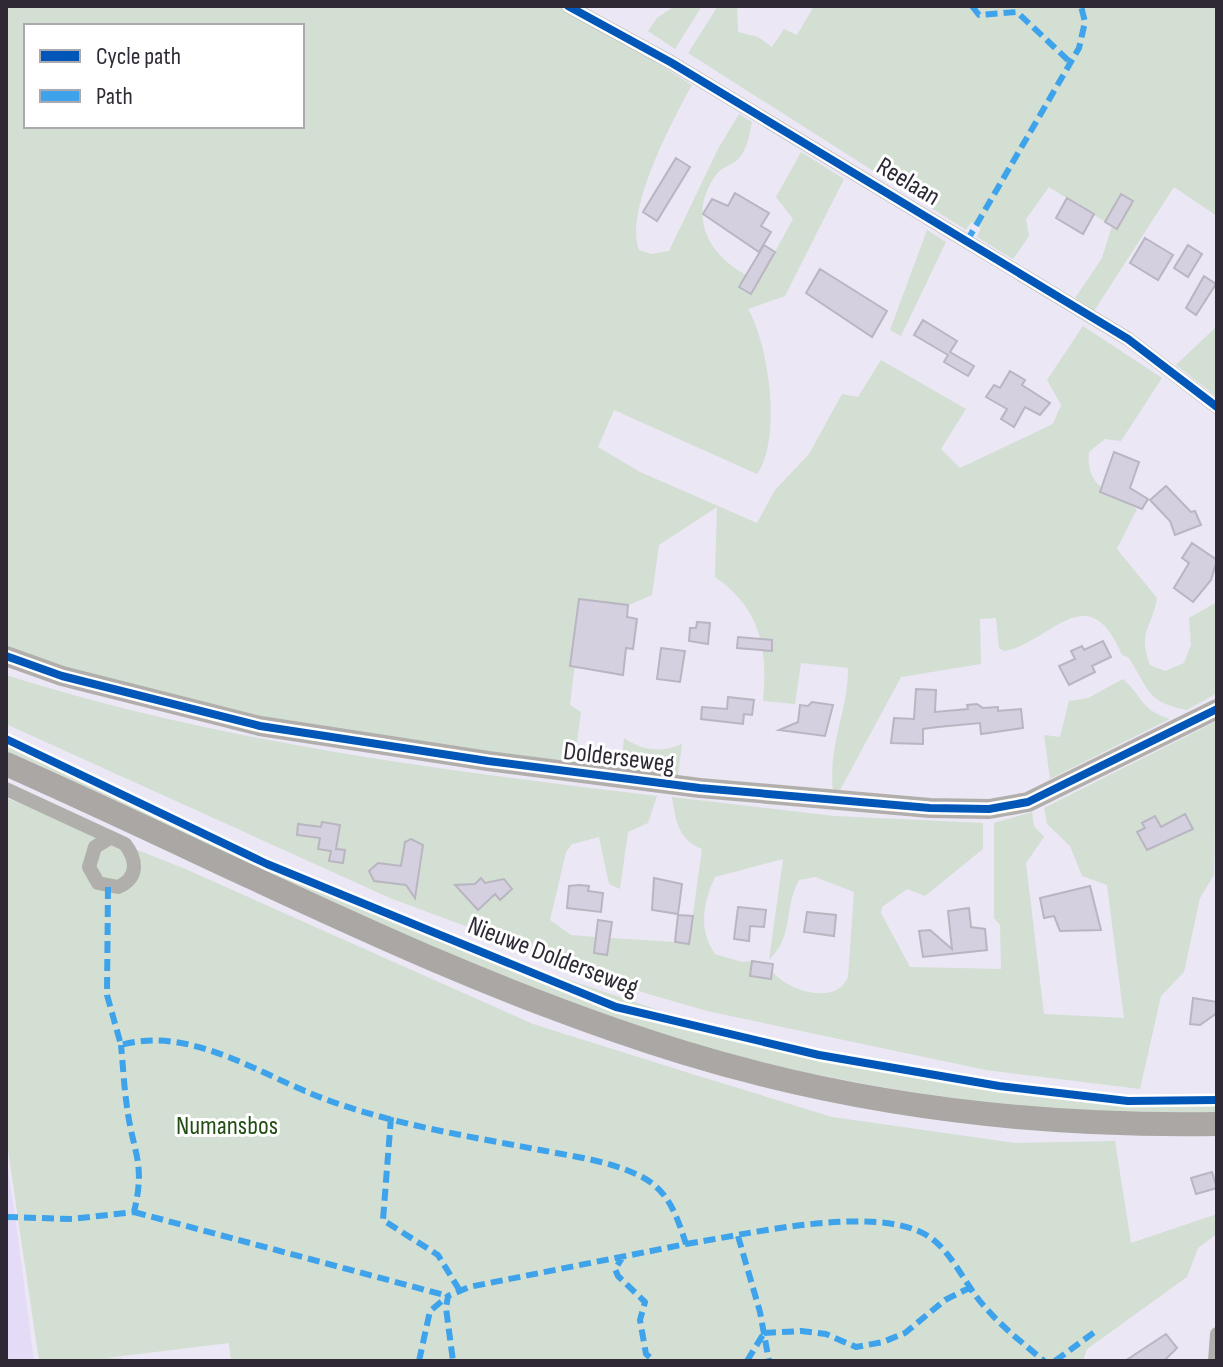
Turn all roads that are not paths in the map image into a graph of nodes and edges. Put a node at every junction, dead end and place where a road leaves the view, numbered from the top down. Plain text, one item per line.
1 (568, 6) edge
2 (1217, 407) edge
3 (6, 656) edge
4 (1217, 709) edge
5 (6, 764) edge
6 (6, 789) edge
7 (108, 839) dead end
8 (1217, 1124) edge
9 (1217, 1334) edge
10 (1215, 1361) edge

1 - 2 street, Reelaan
3 - 4 main road, Dolderseweg
5 - 8 main road, Nieuwe Dolderseweg
6 - 7 street
9 - 10 street

